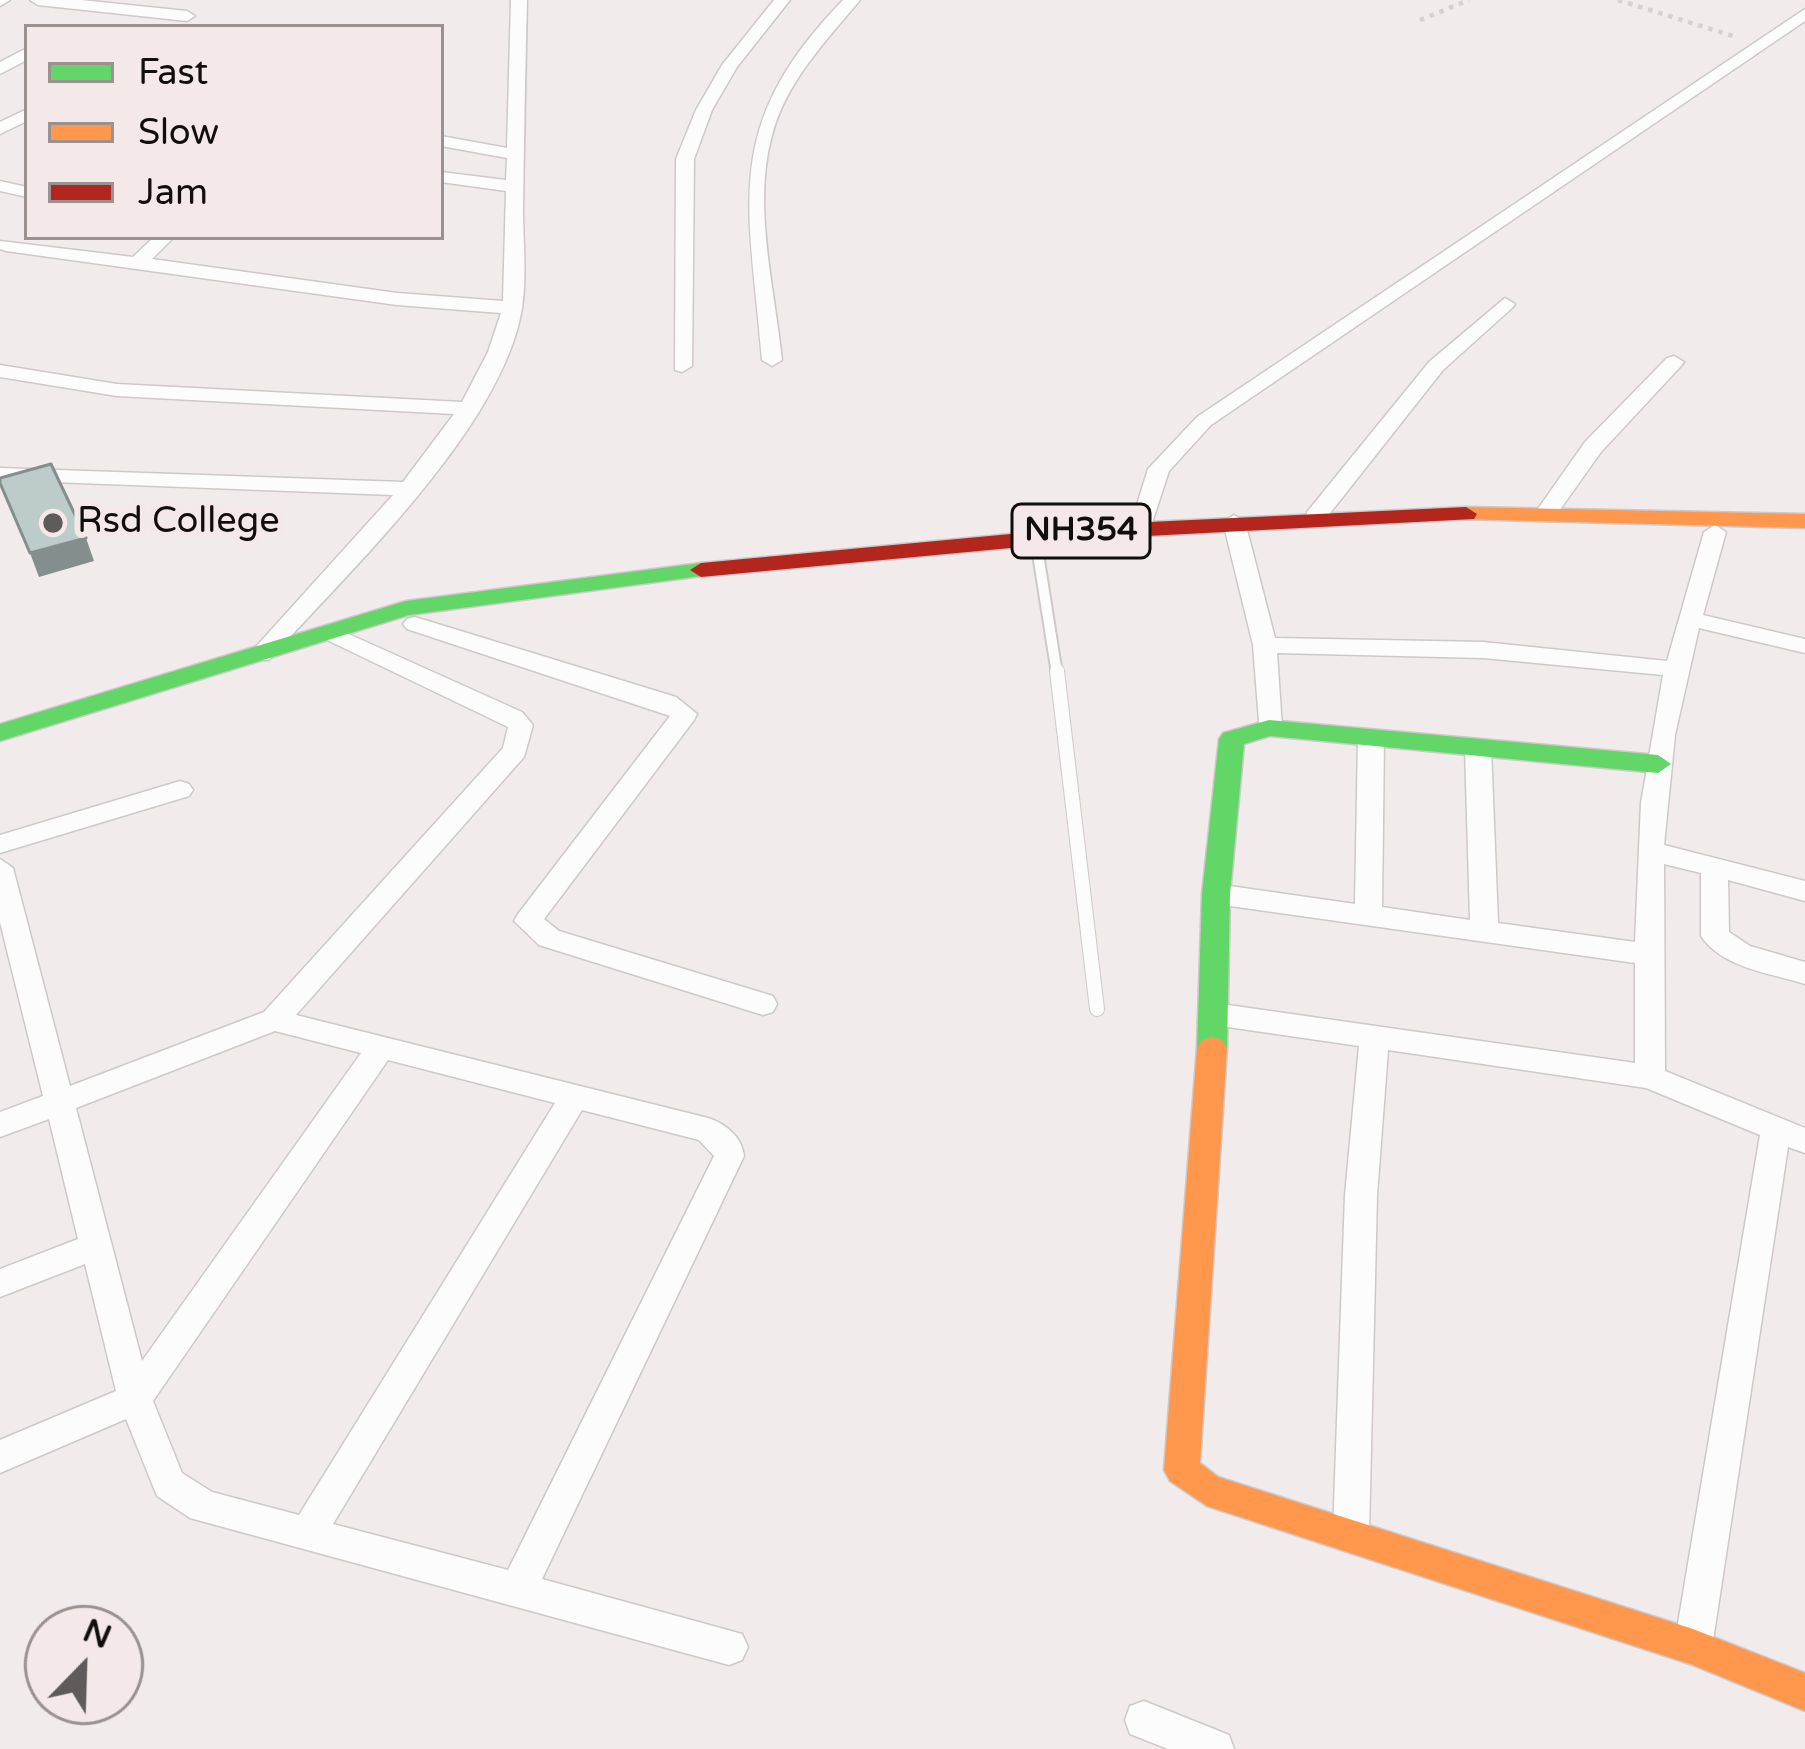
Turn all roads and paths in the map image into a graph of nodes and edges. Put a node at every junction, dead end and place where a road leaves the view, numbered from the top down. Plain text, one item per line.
1 (38, 0) edge
2 (171, 0) edge
3 (519, 0) edge
4 (782, 0) edge
5 (852, 0) edge
6 (1469, 0) edge
7 (1618, 0) edge
8 (59, 1) edge
9 (104, 9) junction
10 (148, 13) junction
11 (1805, 14) edge
12 (187, 16) dead end
13 (1420, 20) dead end
14 (78, 24) edge
15 (1760, 45) junction
16 (444, 142) edge
17 (517, 155) junction
18 (444, 177) edge
19 (516, 187) junction
20 (162, 240) edge
21 (2, 248) edge
22 (138, 262) junction
23 (1505, 304) dead end
24 (512, 308) junction
25 (772, 360) dead end
26 (1674, 362) dead end
27 (682, 366) dead end
28 (0, 371) edge
29 (468, 407) junction
30 (0, 474) edge
31 (407, 489) junction
32 (1546, 513) junction
33 (1315, 518) junction
34 (1805, 521) edge
35 (1141, 527) junction
36 (1238, 531) junction
37 (1715, 532) junction
38 (1805, 539) edge
39 (1039, 554) junction
40 (1691, 619) junction
41 (363, 623) junction
42 (415, 624) junction
43 (333, 634) junction
44 (1265, 645) junction
45 (1805, 646) edge
46 (260, 655) junction
47 (1676, 669) junction
48 (1269, 728) junction
49 (0, 733) edge
50 (1371, 738) junction
51 (1478, 748) junction
52 (1658, 764) junction
53 (180, 790) dead end
54 (0, 844) edge
55 (1651, 851) junction
56 (0, 868) edge
57 (1714, 868) junction
58 (1805, 891) edge
59 (1216, 895) junction
60 (1368, 917) junction
61 (1484, 932) junction
62 (1651, 955) junction
63 (13, 966) edge
64 (1805, 973) edge
65 (763, 1004) dead end
66 (1097, 1009) dead end
67 (1214, 1014) junction
68 (274, 1020) junction
69 (1375, 1036) junction
70 (380, 1048) junction
71 (1649, 1077) junction
72 (575, 1096) junction
73 (58, 1104) junction
74 (0, 1125) edge
75 (1790, 1135) edge
76 (93, 1247) junction
77 (0, 1283) edge
78 (135, 1399) junction
79 (0, 1456) edge
80 (309, 1532) junction
81 (1351, 1533) junction
82 (518, 1589) junction
83 (728, 1647) dead end
84 (1693, 1647) junction
85 (1805, 1692) edge
86 (1144, 1720) dead end
87 (1215, 1749) edge

1 - 8 street
2 - 10 street
3 - 17 street
4 - 27 street
5 - 25 street
6 - 13 path
7 - 15 path
8 - 9 street
9 - 10 street
9 - 14 street
10 - 12 street
11 - 15 street
15 - 35 street
16 - 17 street
17 - 19 street
18 - 19 street
19 - 24 street
20 - 22 street
21 - 22 street
22 - 24 street
23 - 33 street
24 - 29 street
26 - 32 street
28 - 29 street
29 - 31 street
30 - 31 street
31 - 46 street
32 - 33 main road, NH354
32 - 34 main road, NH354
33 - 36 main road, NH354
35 - 36 main road, NH354
35 - 41 main road, NH354
36 - 37 main road, NH354
36 - 39 main road, NH354
36 - 44 street
37 - 38 main road, NH354
37 - 40 street
39 - 42 main road, NH354
39 - 66 lane
40 - 45 street
40 - 47 street
41 - 42 main road, NH354
41 - 43 main road, NH354
42 - 65 street
43 - 46 main road, NH354
43 - 68 street
44 - 47 street
44 - 48 street
46 - 49 main road, NH354
47 - 52 street
48 - 50 main road
48 - 59 main road
50 - 51 main road
50 - 60 street
51 - 52 main road
51 - 61 street
52 - 55 street
53 - 54 street
55 - 57 street
55 - 62 street
56 - 63 street
57 - 58 street
57 - 64 street
59 - 60 street
59 - 67 main road
60 - 61 street
61 - 62 street
62 - 71 street
63 - 73 street
67 - 69 street
67 - 81 main road
68 - 70 street
68 - 73 street
69 - 71 street
69 - 81 street
70 - 72 street
70 - 78 street
71 - 75 street
72 - 80 street
72 - 82 street
73 - 74 street
73 - 76 street
75 - 84 street
76 - 77 street
76 - 78 street
78 - 79 street
78 - 80 street
80 - 82 street
81 - 84 main road
82 - 83 street
84 - 85 main road
86 - 87 street

